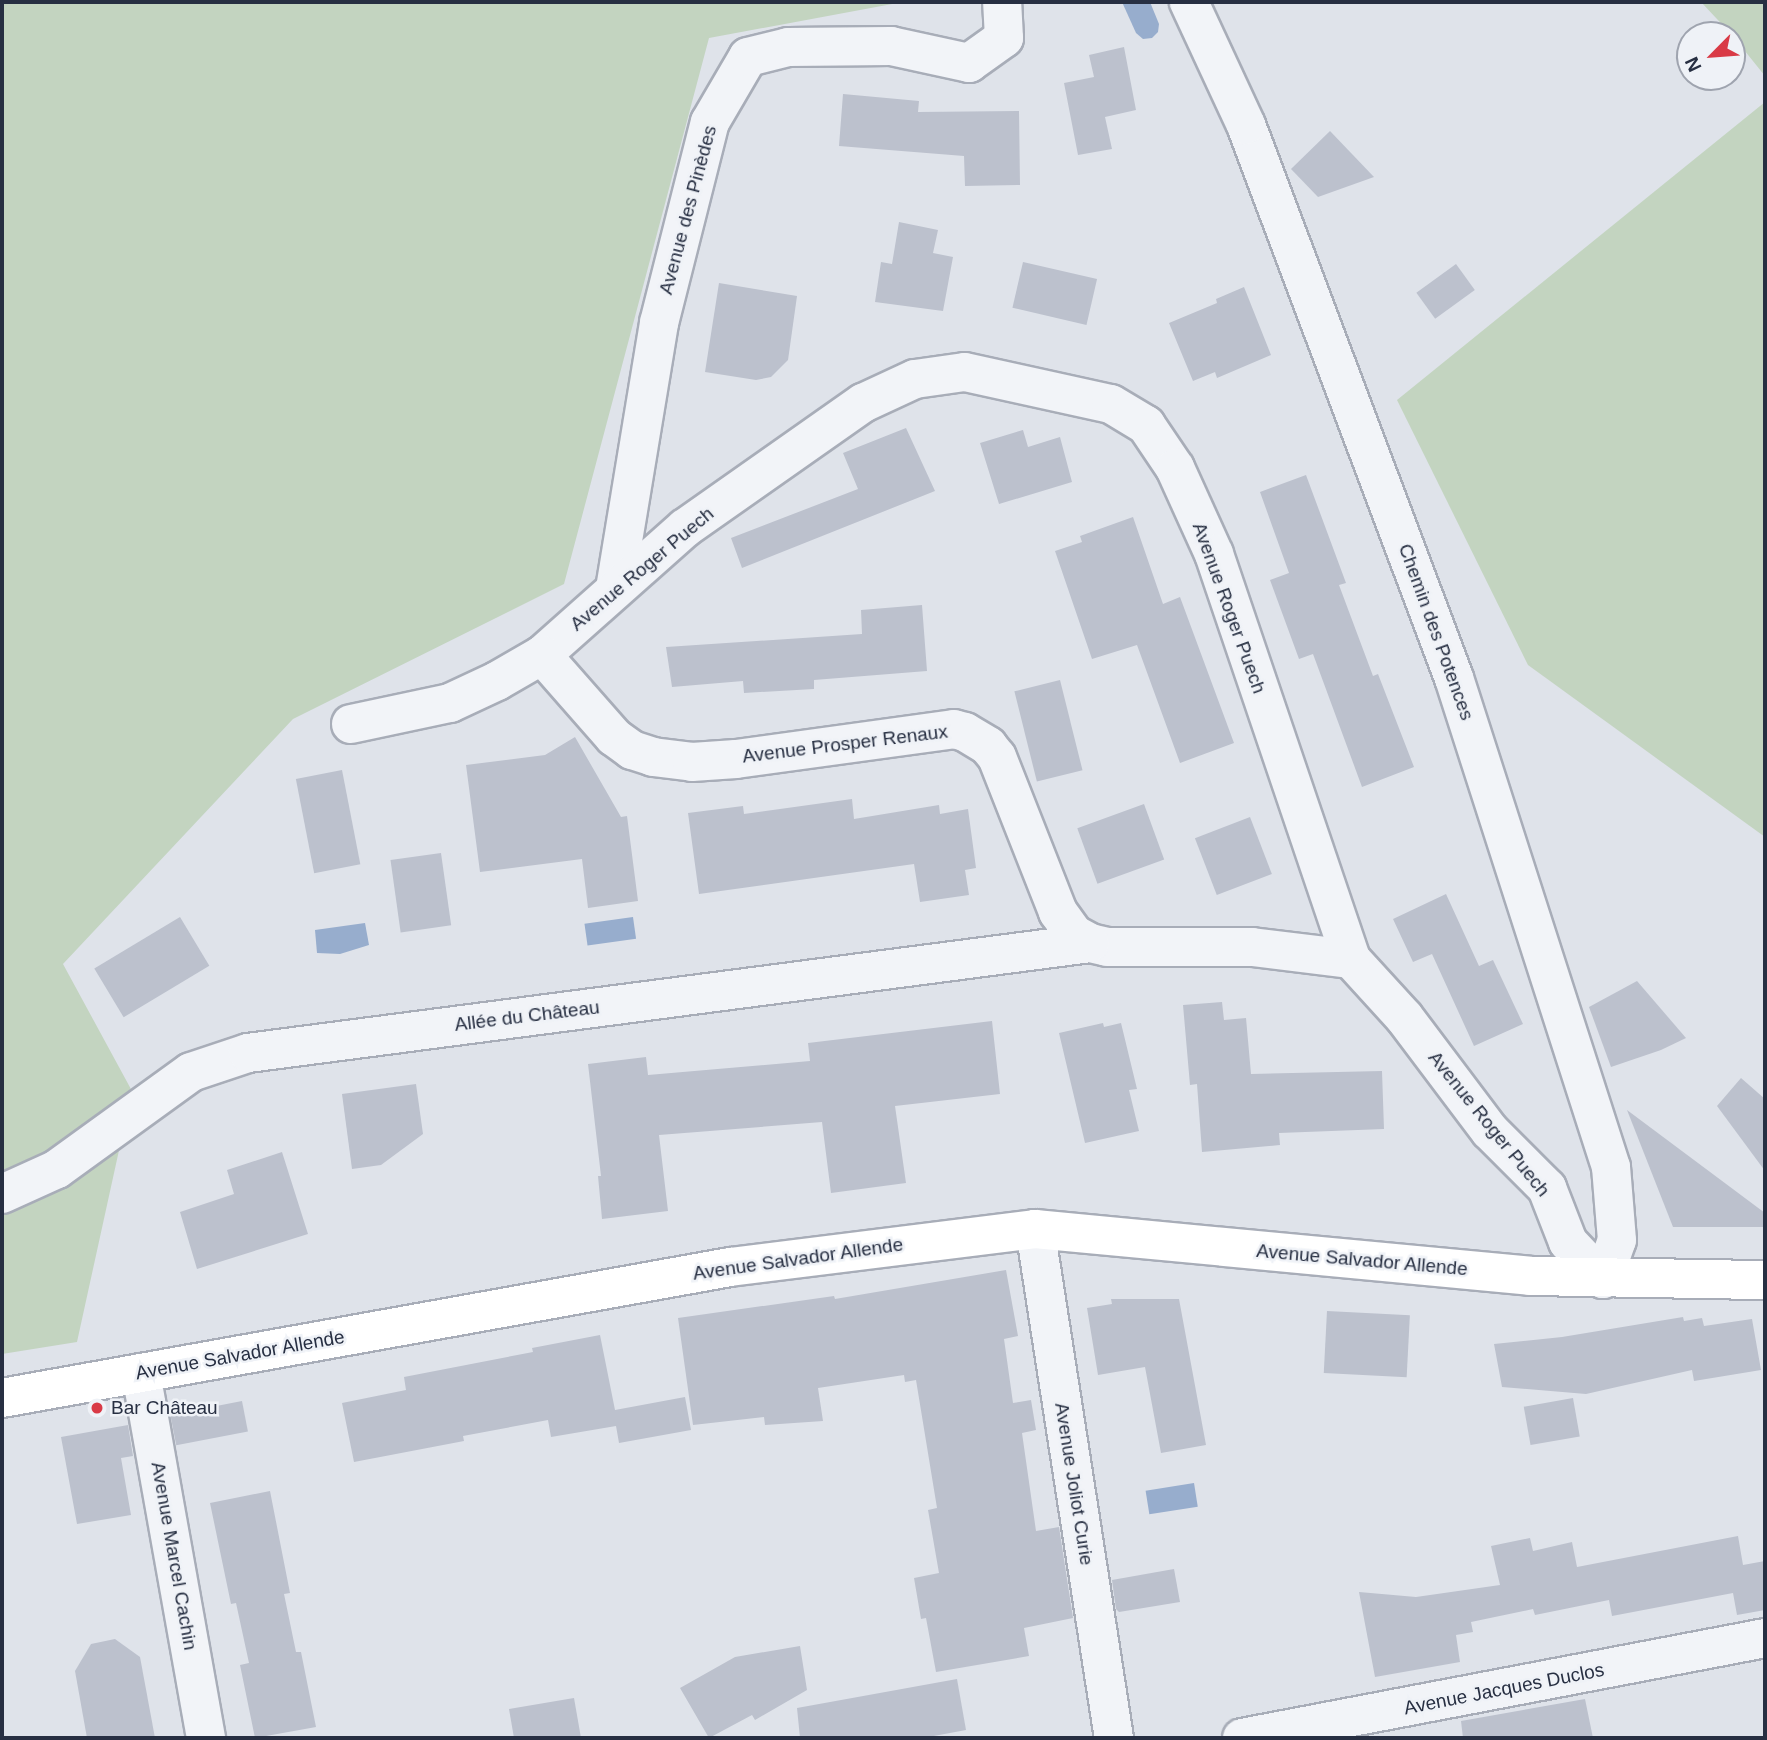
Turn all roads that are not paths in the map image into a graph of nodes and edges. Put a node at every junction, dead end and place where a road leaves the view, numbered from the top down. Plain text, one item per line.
1 (1002, 2) edge
2 (1189, 2) edge
3 (615, 589) junction
4 (542, 655) junction
5 (351, 724) dead end
6 (1090, 943) junction
7 (1351, 959) junction
8 (2, 1194) edge
9 (1035, 1229) junction
10 (1602, 1279) junction
11 (1765, 1280) edge
12 (141, 1373) junction
13 (2, 1398) edge
14 (1765, 1638) edge
15 (206, 1738) edge
16 (1114, 1738) edge
17 (1242, 1738) edge

1 - 3 street, Avenue des Pinèdes
2 - 10 street, Chemin des Potences
3 - 4 street, Avenue Roger Puech
3 - 7 street, Avenue Roger Puech
4 - 5 street
4 - 6 street, Avenue Prosper Renaux
6 - 7 street
6 - 8 street, Allée du Château
7 - 10 street, Avenue Roger Puech
9 - 10 main road, Avenue Salvador Allende
9 - 12 main road, Avenue Salvador Allende
9 - 16 street, Avenue Joliot Curie
10 - 11 main road, Avenue Salvador Allende
12 - 13 main road, Avenue Salvador Allende
12 - 15 street, Avenue Marcel Cachin
14 - 17 street, Avenue Jacques Duclos

